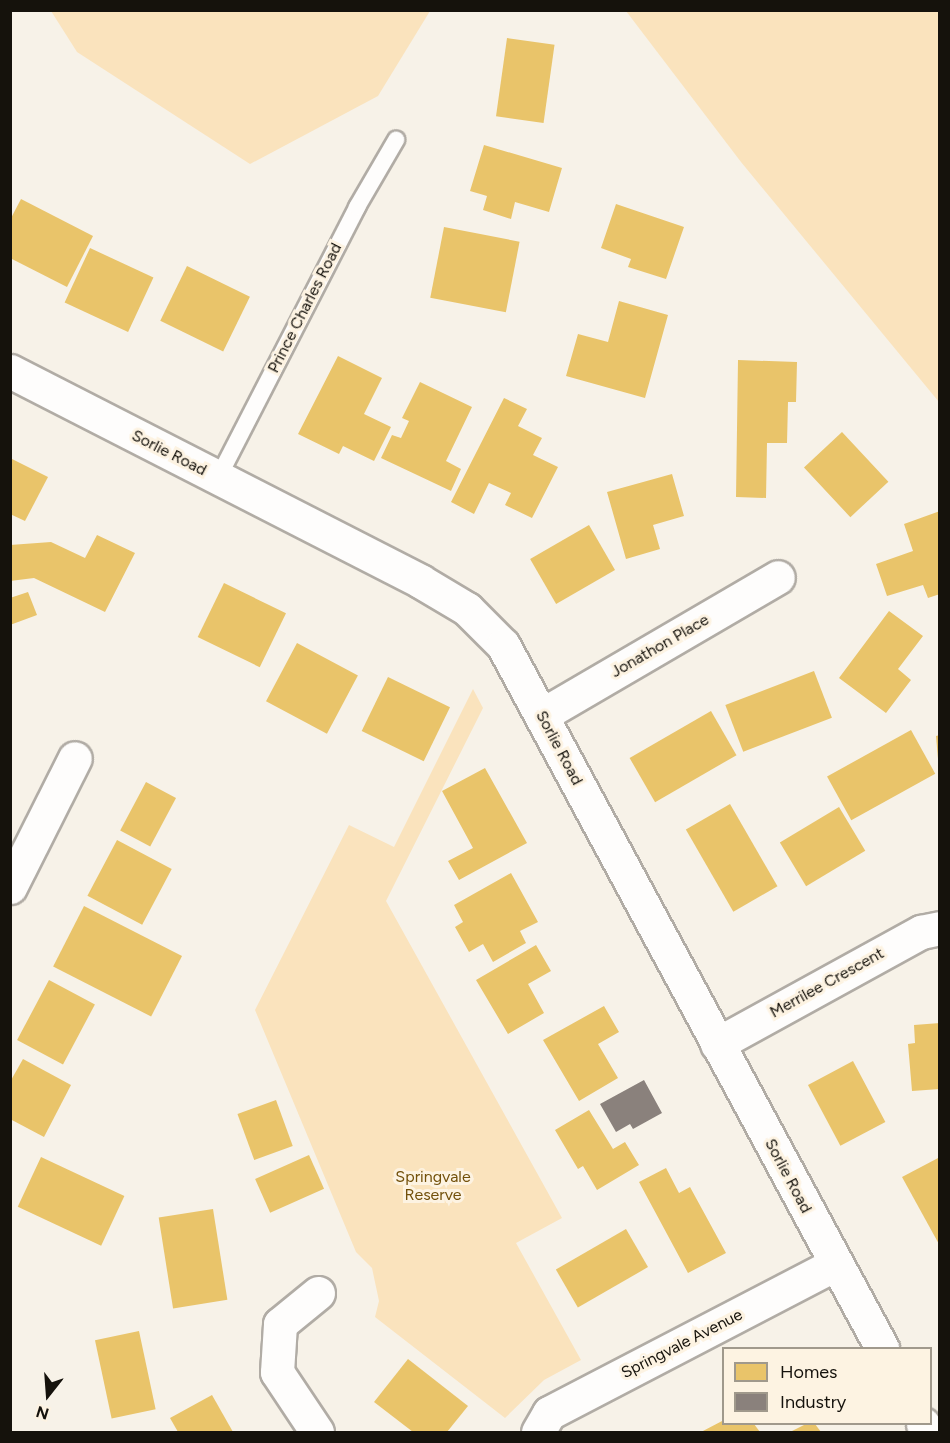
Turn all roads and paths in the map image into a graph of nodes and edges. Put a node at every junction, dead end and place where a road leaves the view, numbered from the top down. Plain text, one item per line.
1 (396, 140) dead end
2 (10, 371) edge
3 (218, 478) junction
4 (778, 577) dead end
5 (542, 715) junction
6 (75, 758) dead end
7 (10, 887) edge
8 (939, 928) edge
9 (717, 1044) junction
10 (835, 1264) junction
11 (318, 1293) dead end
12 (881, 1347) edge
13 (317, 1432) edge
14 (538, 1432) edge

1 - 3 lane, Prince Charles Road
2 - 3 street, Sorlie Road
3 - 5 street, Sorlie Road
4 - 5 street, Jonathon Place
5 - 9 street, Sorlie Road
6 - 7 street
8 - 9 street, Merrilee Crescent
9 - 10 street, Sorlie Road
10 - 12 street, Sorlie Road
10 - 14 street, Springvale Avenue
11 - 13 street

